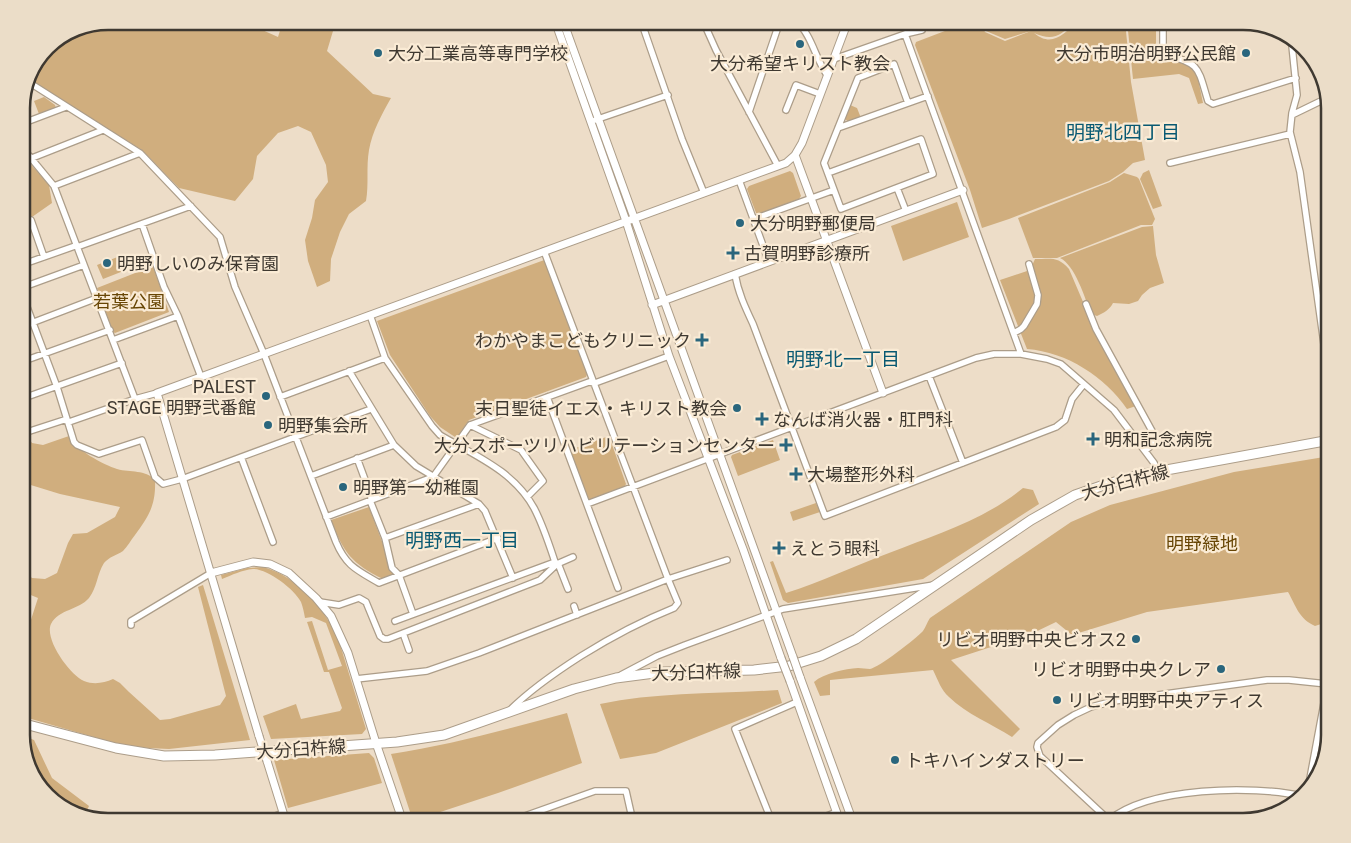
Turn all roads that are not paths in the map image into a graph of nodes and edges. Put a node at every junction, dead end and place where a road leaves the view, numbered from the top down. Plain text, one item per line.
1 (564, 30) edge
2 (565, 30) edge
3 (645, 30) edge
4 (708, 30) edge
5 (777, 30) edge
6 (805, 30) edge
7 (845, 30) edge
8 (922, 30) dead end
9 (1163, 30) edge
10 (905, 34) junction
11 (1292, 48) edge
12 (834, 59) junction
13 (828, 75) junction
14 (1296, 78) junction
15 (34, 86) edge
16 (820, 94) junction
17 (668, 95) junction
18 (928, 96) junction
19 (1321, 101) edge
20 (908, 103) junction
21 (66, 107) junction
22 (786, 110) dead end
23 (749, 112) junction
24 (1292, 115) junction
25 (598, 119) junction
26 (30, 121) edge
27 (590, 121) junction
28 (838, 128) junction
29 (103, 130) junction
30 (1290, 134) junction
31 (140, 153) junction
32 (795, 155) junction
33 (32, 158) joint
34 (1170, 163) dead end
35 (778, 166) junction
36 (828, 173) junction
37 (739, 180) junction
38 (54, 186) junction
39 (898, 188) junction
40 (834, 190) junction
41 (963, 190) junction
42 (704, 193) junction
43 (811, 198) junction
44 (191, 206) junction
45 (906, 211) junction
46 (634, 218) junction
47 (754, 219) junction
48 (31, 220) dead end
49 (626, 221) junction
50 (142, 224) junction
51 (826, 240) junction
52 (78, 247) junction
53 (544, 251) junction
54 (44, 257) junction
55 (30, 262) edge
56 (769, 262) junction
57 (84, 264) junction
58 (1029, 264) dead end
59 (736, 274) junction
60 (30, 286) edge
61 (97, 298) junction
62 (664, 300) junction
63 (652, 304) junction
64 (1086, 304) dead end
65 (370, 315) junction
66 (30, 316) edge
67 (178, 316) junction
68 (33, 322) junction
69 (1321, 322) edge
70 (30, 323) edge
71 (110, 330) junction
72 (1014, 333) junction
73 (113, 340) junction
74 (45, 354) junction
75 (264, 354) junction
76 (1022, 354) junction
77 (669, 356) junction
78 (385, 358) junction
79 (30, 359) edge
80 (122, 363) junction
81 (349, 371) junction
82 (929, 376) junction
83 (201, 377) junction
84 (595, 383) junction
85 (1084, 384) junction
86 (57, 387) junction
87 (883, 392) junction
88 (157, 393) junction
89 (30, 396) edge
90 (280, 396) junction
91 (547, 397) junction
92 (135, 398) junction
93 (371, 409) junction
94 (69, 422) junction
95 (470, 425) junction
96 (791, 427) junction
97 (30, 431) edge
98 (295, 437) junction
99 (1321, 442) edge
100 (456, 444) junction
101 (394, 445) junction
102 (1145, 451) junction
103 (719, 453) junction
104 (241, 457) junction
105 (357, 458) junction
106 (708, 458) junction
107 (963, 463) junction
108 (1159, 472) junction
109 (311, 476) junction
110 (433, 477) junction
111 (182, 479) junction
112 (633, 487) junction
113 (526, 497) junction
114 (371, 500) junction
115 (479, 504) junction
116 (586, 504) junction
117 (326, 517) junction
118 (385, 538) junction
119 (498, 538) junction
120 (273, 542) dead end
121 (573, 557) dead end
122 (727, 560) dead end
123 (556, 563) junction
124 (211, 573) junction
125 (399, 576) junction
126 (513, 578) junction
127 (668, 579) junction
128 (938, 584) junction
129 (618, 588) dead end
130 (568, 589) dead end
131 (320, 602) junction
132 (574, 606) dead end
133 (776, 611) junction
134 (413, 614) junction
135 (766, 614) junction
136 (577, 615) junction
137 (394, 621) dead end
138 (131, 625) dead end
139 (403, 633) junction
140 (409, 650) dead end
141 (616, 678) junction
142 (356, 679) junction
143 (1321, 686) edge
144 (798, 702) junction
145 (504, 714) junction
146 (30, 725) edge
147 (1321, 726) edge
148 (376, 743) junction
149 (1311, 774) edge
150 (1293, 795) edge
151 (837, 812) edge
152 (283, 813) edge
153 (400, 813) edge
154 (534, 813) edge
155 (631, 813) edge
156 (768, 813) edge
157 (850, 813) edge
158 (1101, 813) edge
159 (1123, 813) edge

1 - 27 street
2 - 25 street
3 - 17 street
4 - 23 street
5 - 23 street
6 - 13 street
7 - 12 street
8 - 10 street
9 - 14 street
10 - 12 street
10 - 18 street
11 - 14 street
12 - 13 street
13 - 16 street
14 - 24 street
15 - 21 street
16 - 22 street
16 - 32 street
17 - 25 street
17 - 42 street
18 - 20 street
18 - 41 street
19 - 24 street
20 - 28 street
20 - 28 street
21 - 26 street
21 - 29 street
23 - 35 street
24 - 30 street
25 - 27 street
25 - 46 street
27 - 49 street
28 - 36 street
29 - 31 street
29 - 33 street
30 - 34 street
30 - 69 street
31 - 38 street
31 - 44 street
32 - 35 street
32 - 43 street
33 - 38 street
35 - 37 street
36 - 39 street
36 - 40 street
37 - 42 street
37 - 47 street
38 - 52 street
39 - 40 street
39 - 45 street
40 - 43 street
41 - 45 street
41 - 72 street
42 - 46 street
43 - 47 street
43 - 51 street
44 - 50 street
44 - 75 street
45 - 51 street
46 - 49 street
46 - 62 street
47 - 56 street
48 - 54 street
49 - 53 street
49 - 63 street
50 - 52 street
50 - 67 street
51 - 56 street
51 - 87 street
52 - 54 street
52 - 57 street
53 - 65 street
53 - 84 street
54 - 55 street
56 - 59 street
57 - 60 street
57 - 61 street
58 - 72 street
59 - 62 street
59 - 96 street
61 - 68 street
61 - 71 street
62 - 63 street
62 - 103 street
63 - 77 street
64 - 102 street
65 - 75 street
65 - 78 street
66 - 68 street
67 - 73 street
67 - 83 street
68 - 70 street
68 - 74 street
71 - 73 street
71 - 74 street
72 - 76 street
73 - 80 street
74 - 79 street
74 - 86 street
75 - 83 street
75 - 90 street
76 - 82 street
76 - 85 street
77 - 84 street
77 - 106 street
78 - 81 street
78 - 100 street
80 - 86 street
80 - 92 street
81 - 90 street
81 - 93 street
82 - 87 street
82 - 107 street
83 - 88 street
84 - 91 street
84 - 112 street
85 - 102 street
85 - 107 street
86 - 89 street
86 - 94 street
87 - 96 street
88 - 92 street
88 - 111 street
90 - 98 street
91 - 95 street
91 - 116 street
92 - 94 street
93 - 98 street
93 - 101 street
94 - 97 street
94 - 111 street
95 - 100 street
95 - 113 street
96 - 103 street
96 - 107 street
98 - 104 street
98 - 109 street
99 - 108 main road, 大分臼杵線
100 - 110 street
100 - 113 street
101 - 105 street
101 - 110 street
102 - 108 street
103 - 106 street
103 - 133 street
104 - 111 street
104 - 120 street
105 - 109 street
105 - 114 street
106 - 112 street
106 - 135 street
108 - 128 main road, 大分臼杵線
109 - 117 street
110 - 114 street
110 - 115 street
111 - 124 street
112 - 116 street
112 - 127 street
113 - 123 street
114 - 117 street
114 - 118 street
115 - 118 street
115 - 119 street
116 - 129 street
117 - 125 street
118 - 125 street
119 - 125 street
119 - 126 street
121 - 123 street
122 - 127 street
123 - 126 street
123 - 130 street
123 - 139 street
124 - 131 street
124 - 138 street
124 - 152 street, bridge
125 - 134 street
126 - 134 street
127 - 136 street
127 - 145 street
128 - 133 street
128 - 141 main road, 大分臼杵線
131 - 139 street
131 - 142 street
132 - 136 street
133 - 135 street
133 - 157 street, bridge
134 - 137 street
135 - 141 street
135 - 144 street, bridge
136 - 142 street
139 - 140 street
141 - 145 main road, 大分臼杵線
142 - 148 street
143 - 158 street
144 - 151 street
144 - 156 street
145 - 148 main road, 大分臼杵線
146 - 148 main road, 大分臼杵線
147 - 149 street
148 - 153 street
150 - 159 street
154 - 155 street

